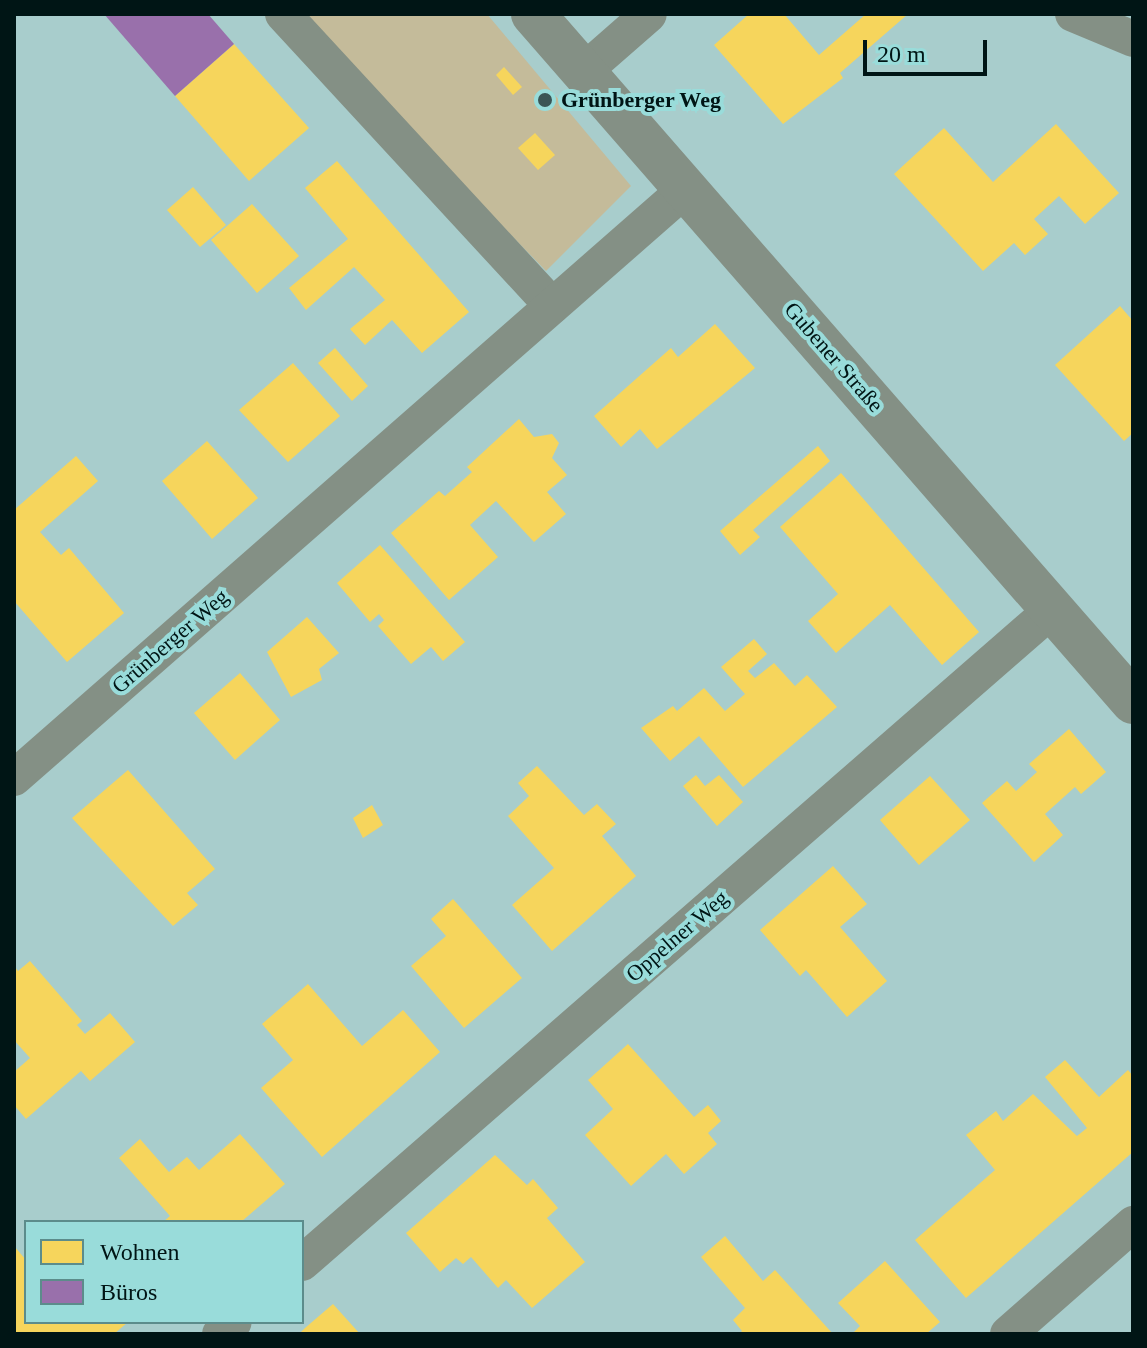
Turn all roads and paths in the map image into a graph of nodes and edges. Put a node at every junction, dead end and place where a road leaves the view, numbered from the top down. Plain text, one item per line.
1 (283, 14) edge
2 (533, 14) edge
3 (649, 14) edge
4 (1073, 14) edge
5 (1133, 39) edge
6 (584, 71) junction
7 (687, 188) junction
8 (552, 306) junction
9 (1052, 610) junction
10 (1133, 702) edge
11 (14, 778) edge
12 (1133, 1224) edge
13 (304, 1261) edge
14 (1008, 1334) edge

1 - 8 street
2 - 6 street, Gubener Straße
3 - 6 street
4 - 5 street
6 - 7 street, Gubener Straße
7 - 8 street, Grünberger Weg
7 - 9 street, Gubener Straße
8 - 11 street, Grünberger Weg
9 - 10 street, Gubener Straße
9 - 13 street, Oppelner Weg
12 - 14 street

